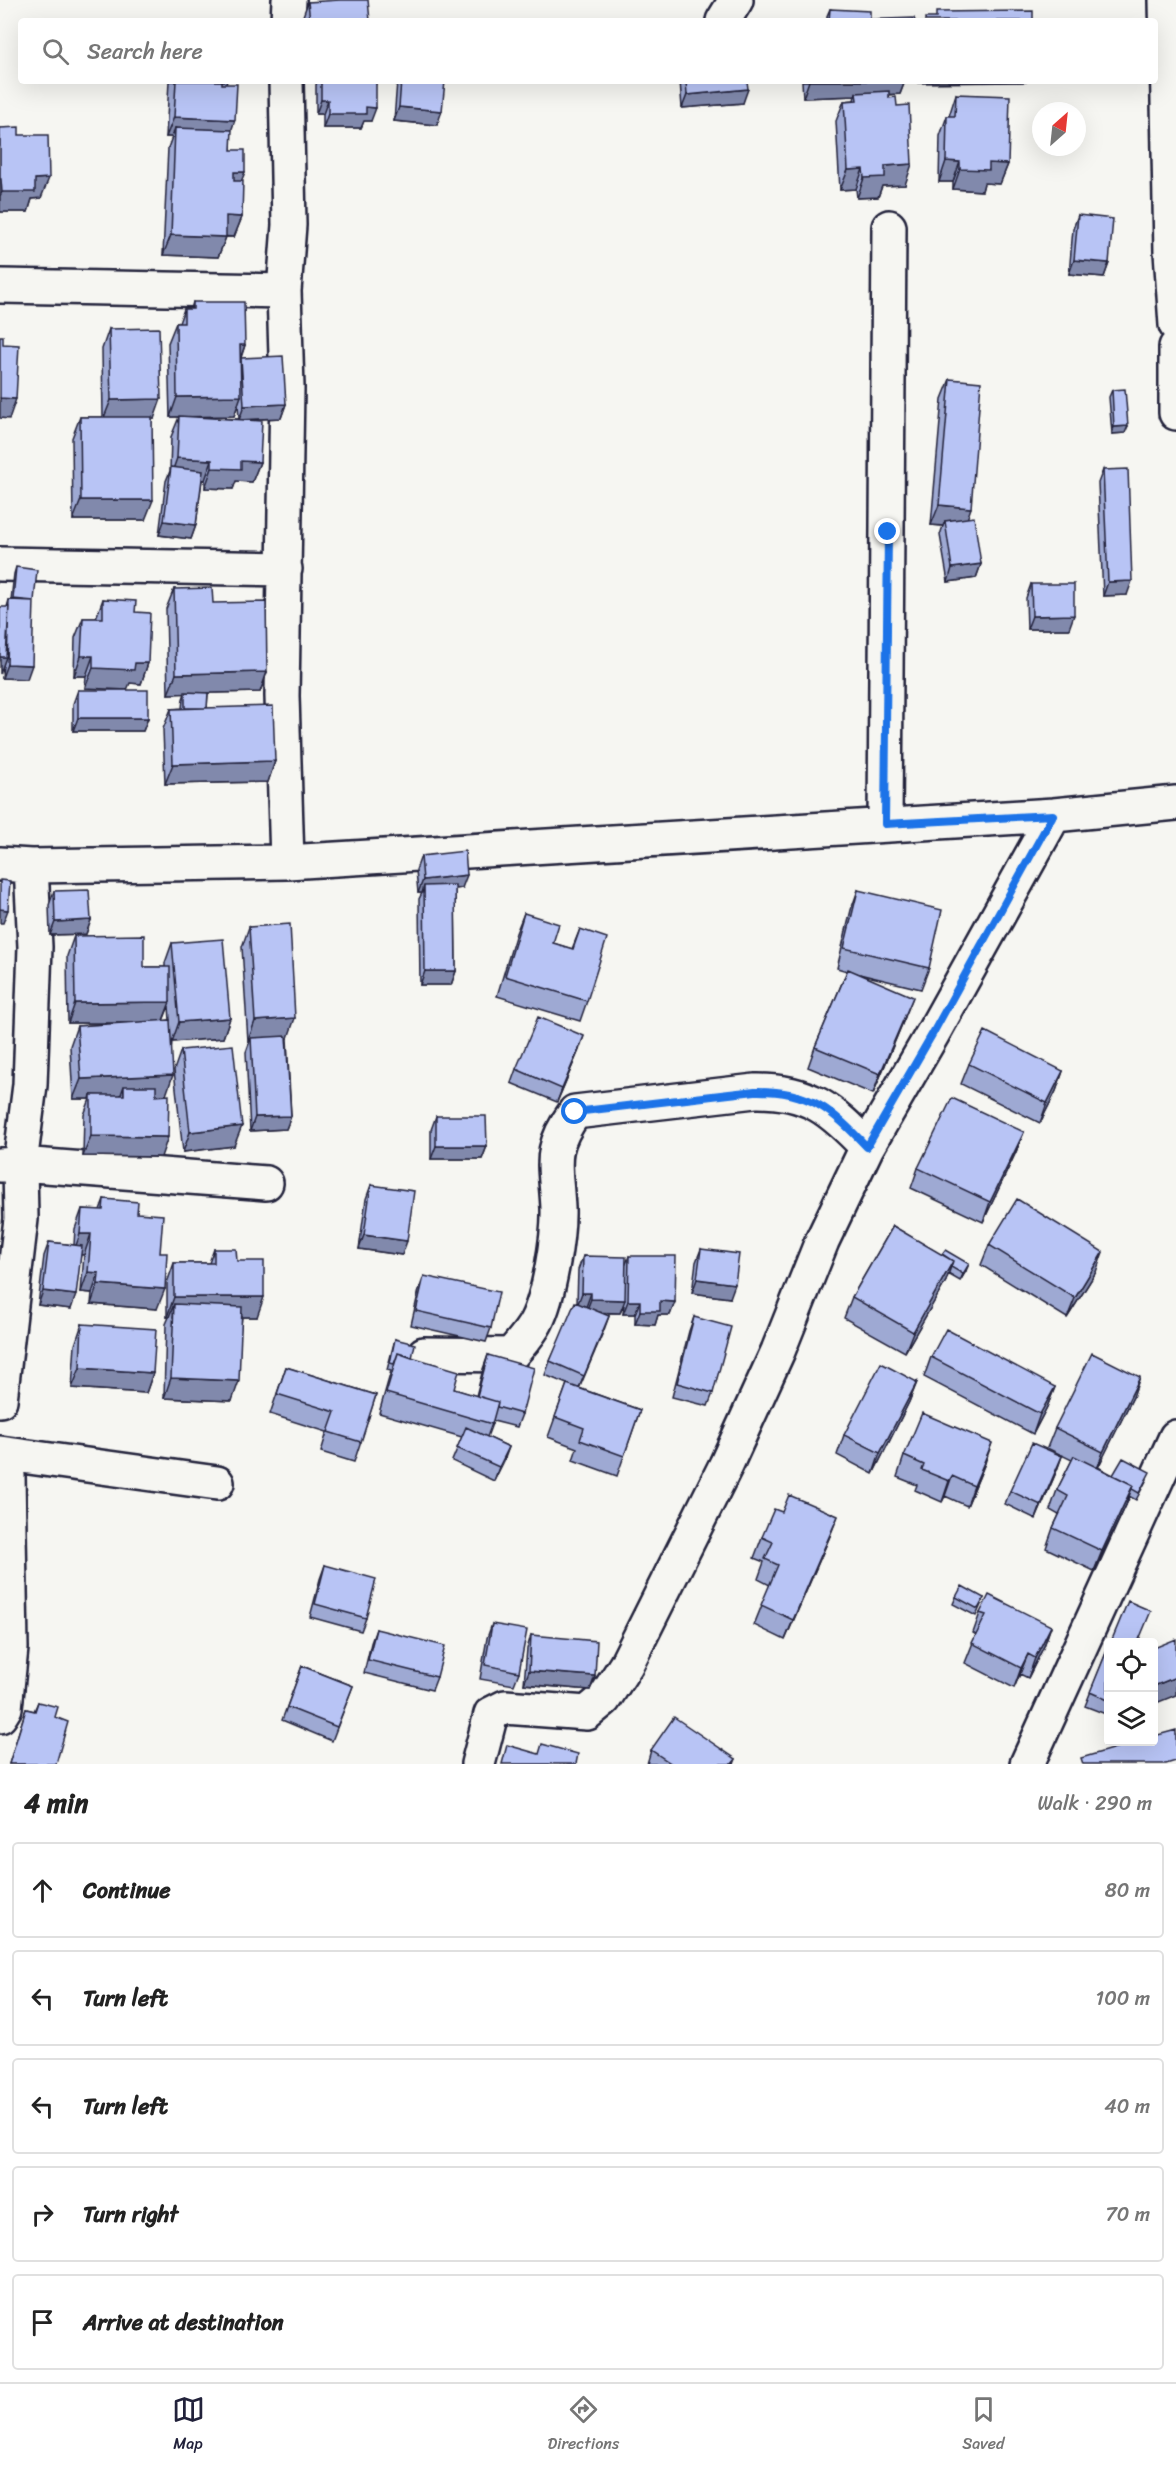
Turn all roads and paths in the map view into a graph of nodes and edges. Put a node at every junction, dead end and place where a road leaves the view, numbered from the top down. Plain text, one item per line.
1 (289, 0) edge
2 (736, 0) edge
3 (1166, 0) edge
4 (288, 18) edge
5 (725, 18) edge
6 (286, 84) edge
7 (889, 227) dead end
8 (0, 286) edge
9 (284, 291) junction
10 (1176, 325) edge
11 (1176, 347) edge
12 (1176, 413) edge
13 (0, 564) edge
14 (285, 569) junction
15 (1176, 803) edge
16 (1053, 815) junction
17 (885, 824) junction
18 (287, 862) junction
19 (16, 865) edge
20 (867, 1147) junction
21 (10, 1164) edge
22 (266, 1183) dead end
23 (424, 1354) dead end
24 (0, 1400) edge
25 (1176, 1437) edge
26 (0, 1453) edge
27 (0, 1460) edge
28 (1166, 1478) edge
29 (217, 1483) dead end
30 (0, 1716) edge
31 (478, 1764) edge
32 (1028, 1764) edge

1 - 4 street
2 - 5 street
3 - 10 street
6 - 9 street
7 - 17 street
8 - 9 street
9 - 14 street
11 - 12 street
13 - 14 street
14 - 18 street
15 - 16 street
16 - 17 street
16 - 20 street
17 - 18 street
18 - 19 street
19 - 21 street
20 - 23 street
20 - 31 street
21 - 22 street
21 - 24 street
25 - 28 street
26 - 29 street
27 - 30 street
28 - 32 street

